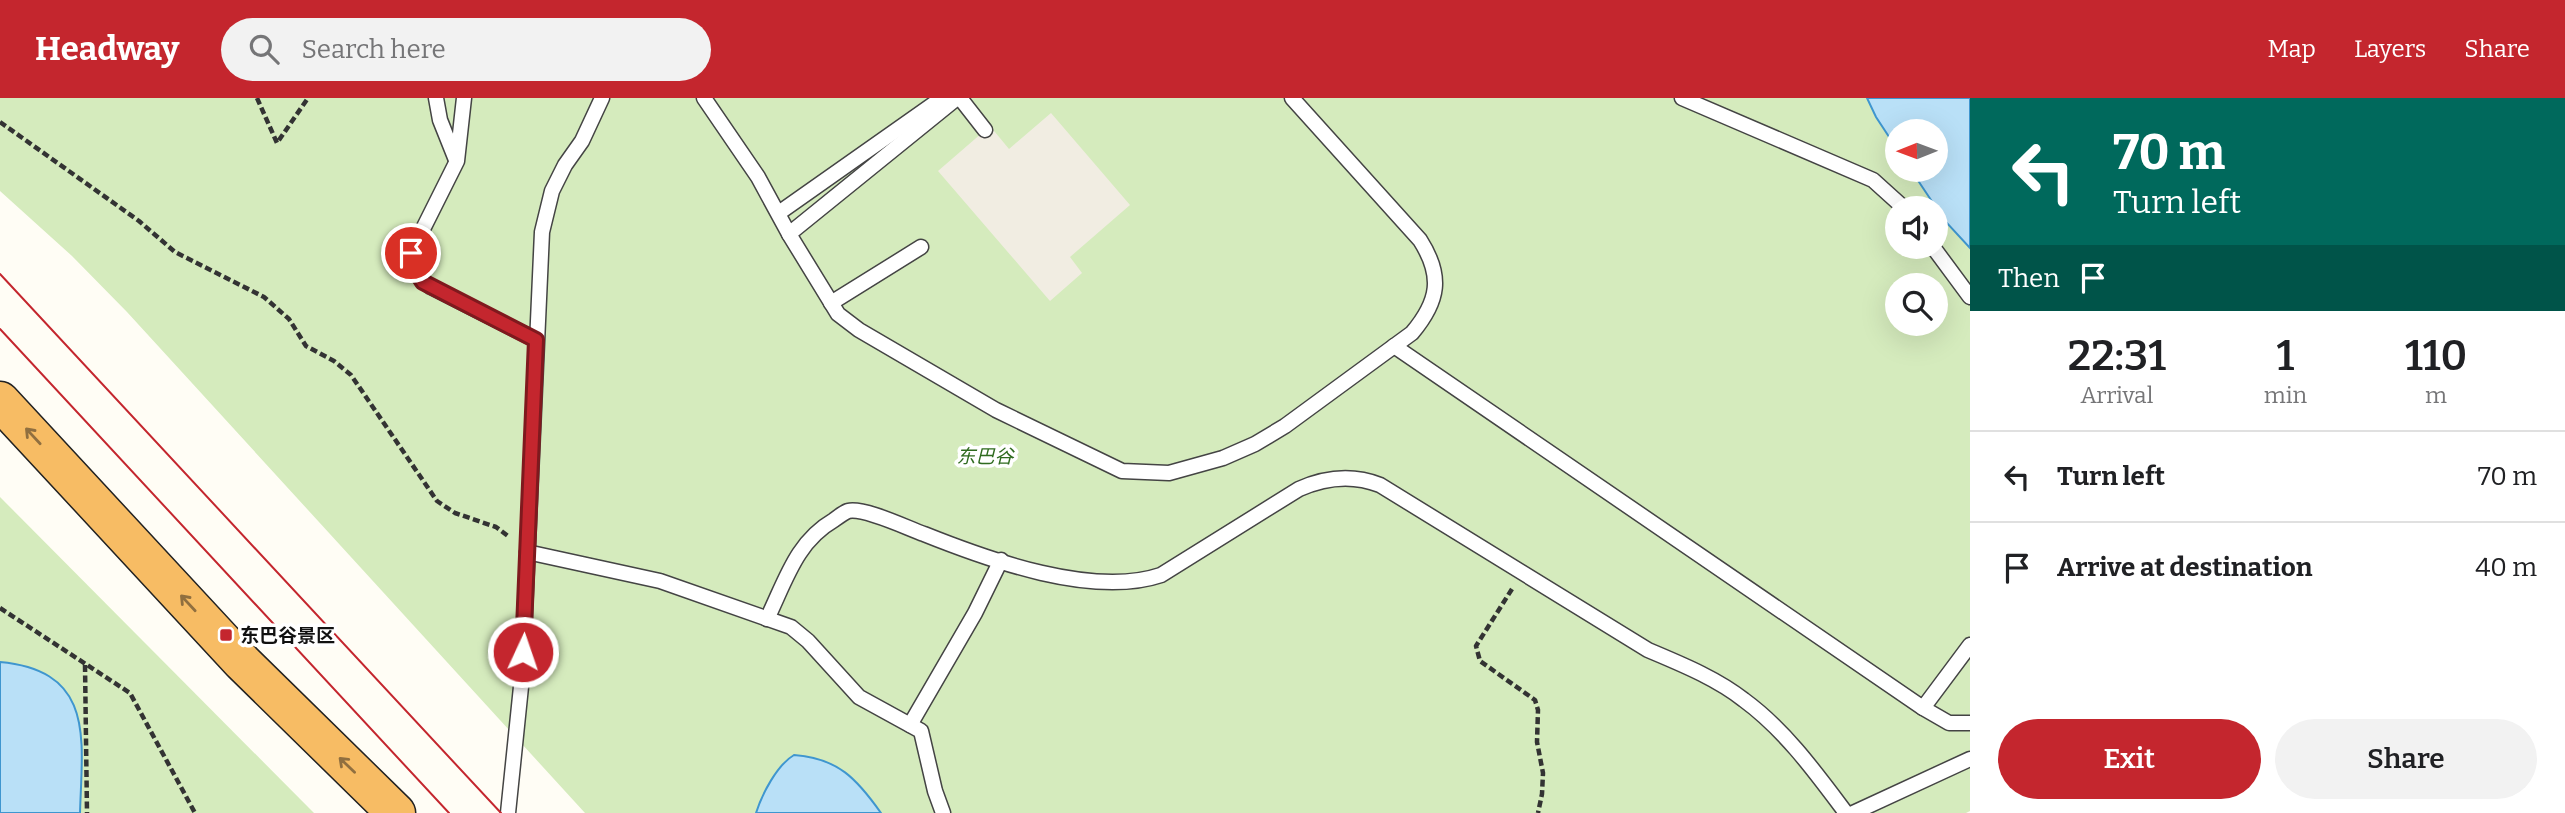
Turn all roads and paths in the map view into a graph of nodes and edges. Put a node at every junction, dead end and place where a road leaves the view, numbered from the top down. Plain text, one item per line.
1 (257, 98) edge
2 (308, 98) edge
3 (436, 98) edge
4 (464, 98) edge
5 (602, 98) edge
6 (704, 98) edge
7 (942, 98) edge
8 (959, 98) edge
9 (1292, 98) edge
10 (1682, 98) edge
11 (0, 122) edge
12 (985, 130) dead end
13 (457, 161) junction
14 (1891, 196) edge
15 (782, 210) dead end
16 (789, 234) junction
17 (921, 247) dead end
18 (1942, 259) edge
19 (1970, 297) edge
20 (831, 303) junction
21 (536, 340) junction
22 (1394, 345) junction
23 (0, 401) edge
24 (527, 552) junction
25 (1001, 560) junction
26 (1522, 573) junction
27 (0, 608) edge
28 (767, 619) junction
29 (1970, 645) edge
30 (85, 664) junction
31 (1923, 708) junction
32 (1970, 723) edge
33 (911, 725) junction
34 (1970, 759) edge
35 (87, 813) edge
36 (195, 813) edge
37 (396, 813) edge
38 (508, 813) edge
39 (943, 813) edge
40 (1538, 813) edge
41 (1846, 813) edge
42 (1853, 813) edge

1 - 2 path
3 - 13 lane
4 - 13 lane
5 - 21 lane
6 - 16 lane
7 - 15 lane
8 - 12 lane
8 - 16 lane
9 - 22 lane
10 - 14 lane
11 - 24 path
13 - 21 lane
16 - 20 lane
17 - 20 lane
18 - 19 lane
20 - 22 lane
21 - 24 lane
22 - 31 lane
37 -> 23 highway
24 - 28 lane
24 - 38 lane
25 - 26 lane
25 - 28 lane
25 - 33 lane
26 - 40 path
26 - 41 lane
27 - 30 path
28 - 33 lane
29 - 31 lane
30 - 35 path
30 - 36 path
31 - 32 lane
33 - 39 lane
34 - 42 lane

